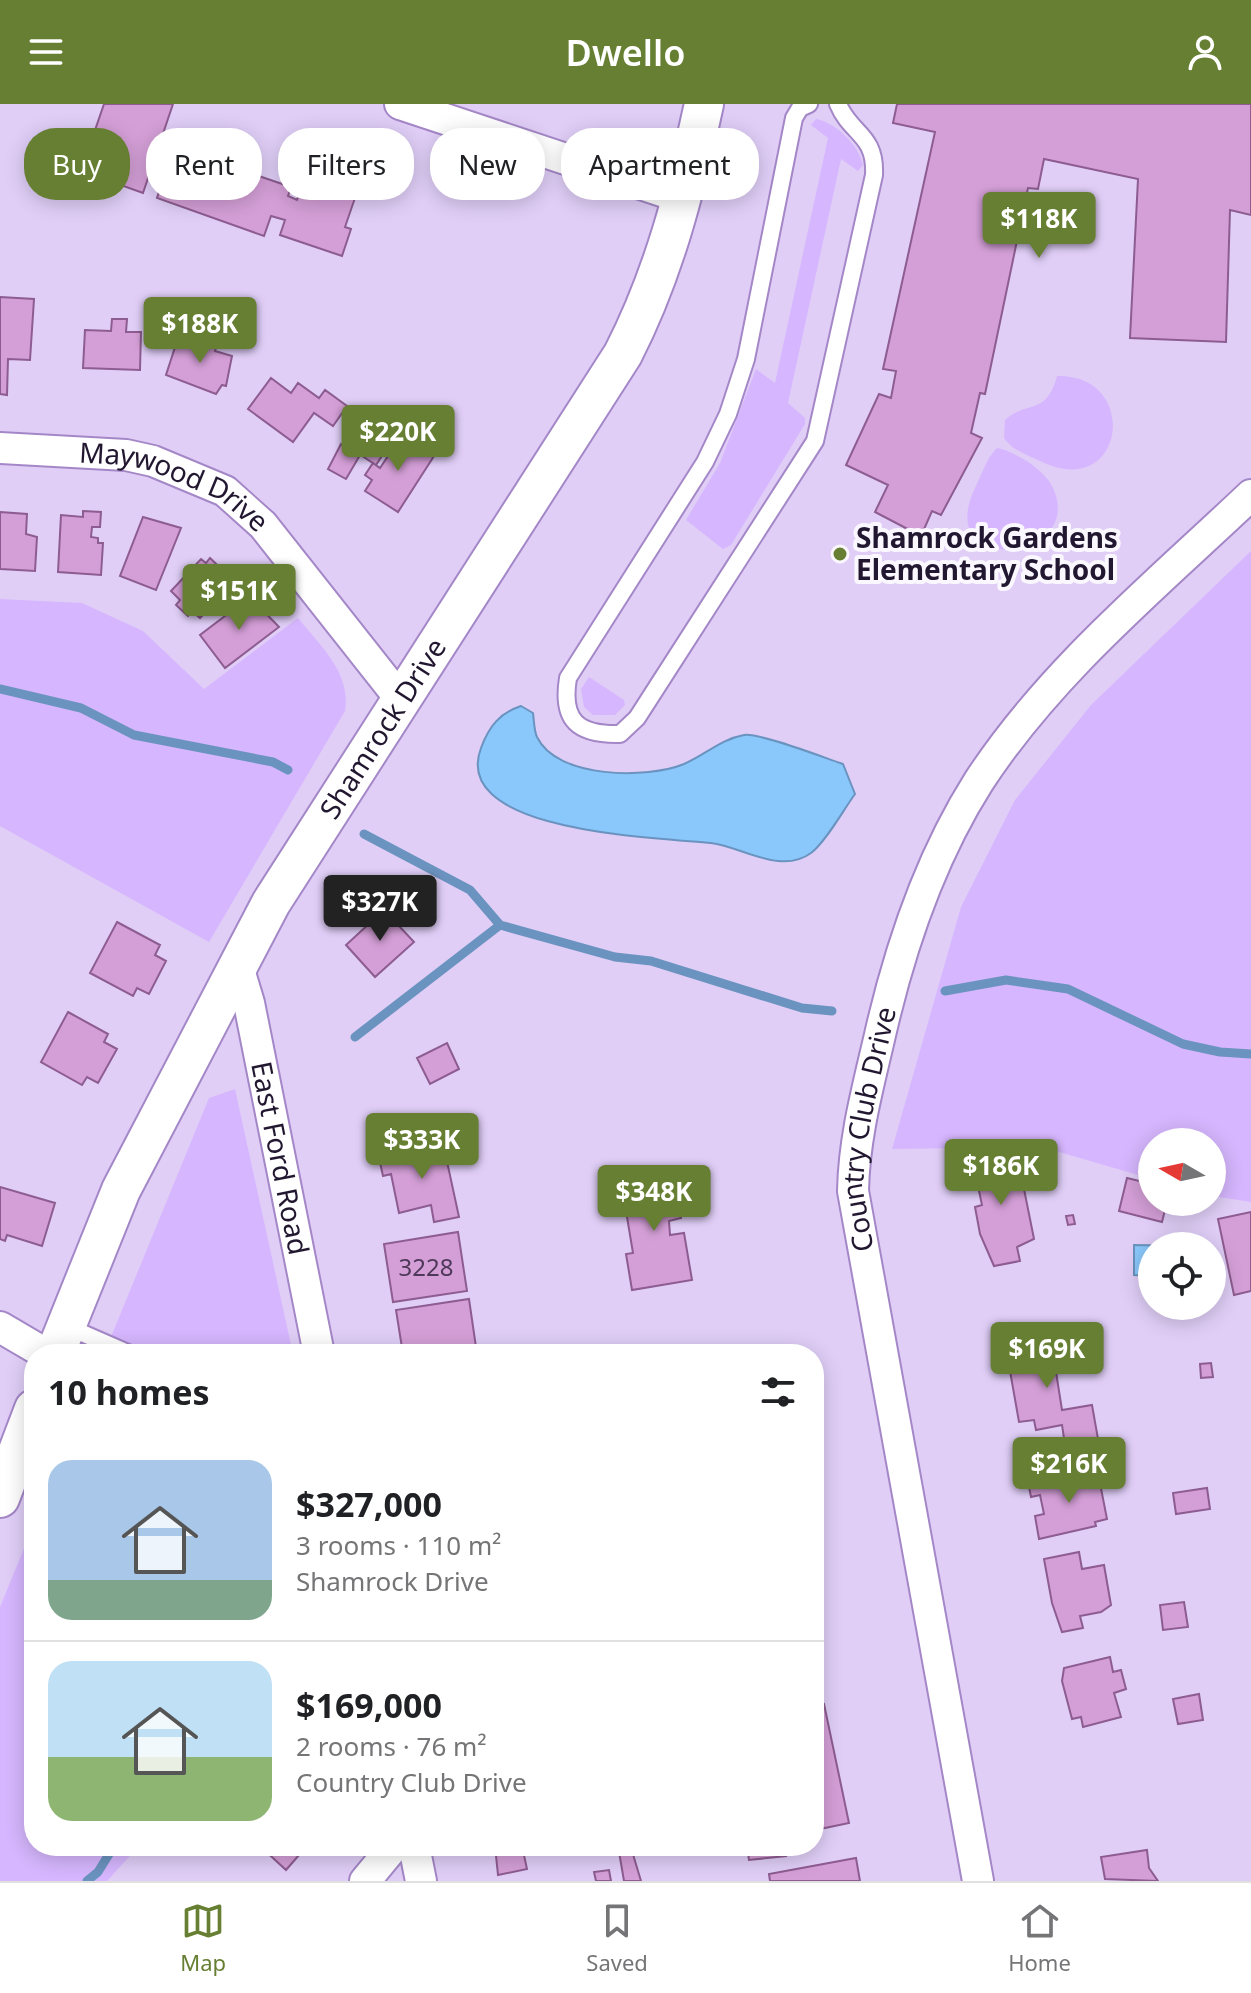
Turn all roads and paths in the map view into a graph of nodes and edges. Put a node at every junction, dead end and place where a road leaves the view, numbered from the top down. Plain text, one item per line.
1 (400, 104) edge
2 (704, 104) edge
3 (809, 104) edge
4 (838, 104) edge
5 (699, 128) edge
6 (561, 157) edge
7 (682, 200) edge
8 (0, 448) edge
9 (1251, 495) edge
10 (402, 701) junction
11 (237, 963) junction
12 (0, 1327) edge
13 (53, 1344) edge
14 (56, 1344) edge
15 (317, 1344) edge
16 (24, 1441) edge
17 (0, 1498) edge
18 (386, 1856) edge
19 (416, 1856) edge
20 (365, 1881) edge
21 (421, 1881) edge
22 (978, 1881) edge

1 - 6 street
2 - 5 street, Shamrock Drive
3 - 4 lane
7 - 10 street, Shamrock Drive
8 - 10 street, Maywood Drive
9 - 22 street, Country Club Drive
10 - 11 street, Shamrock Drive
11 - 14 street, Shamrock Drive
11 - 15 street, East Ford Road
12 - 13 street
16 - 17 street
18 - 20 street
19 - 21 street

